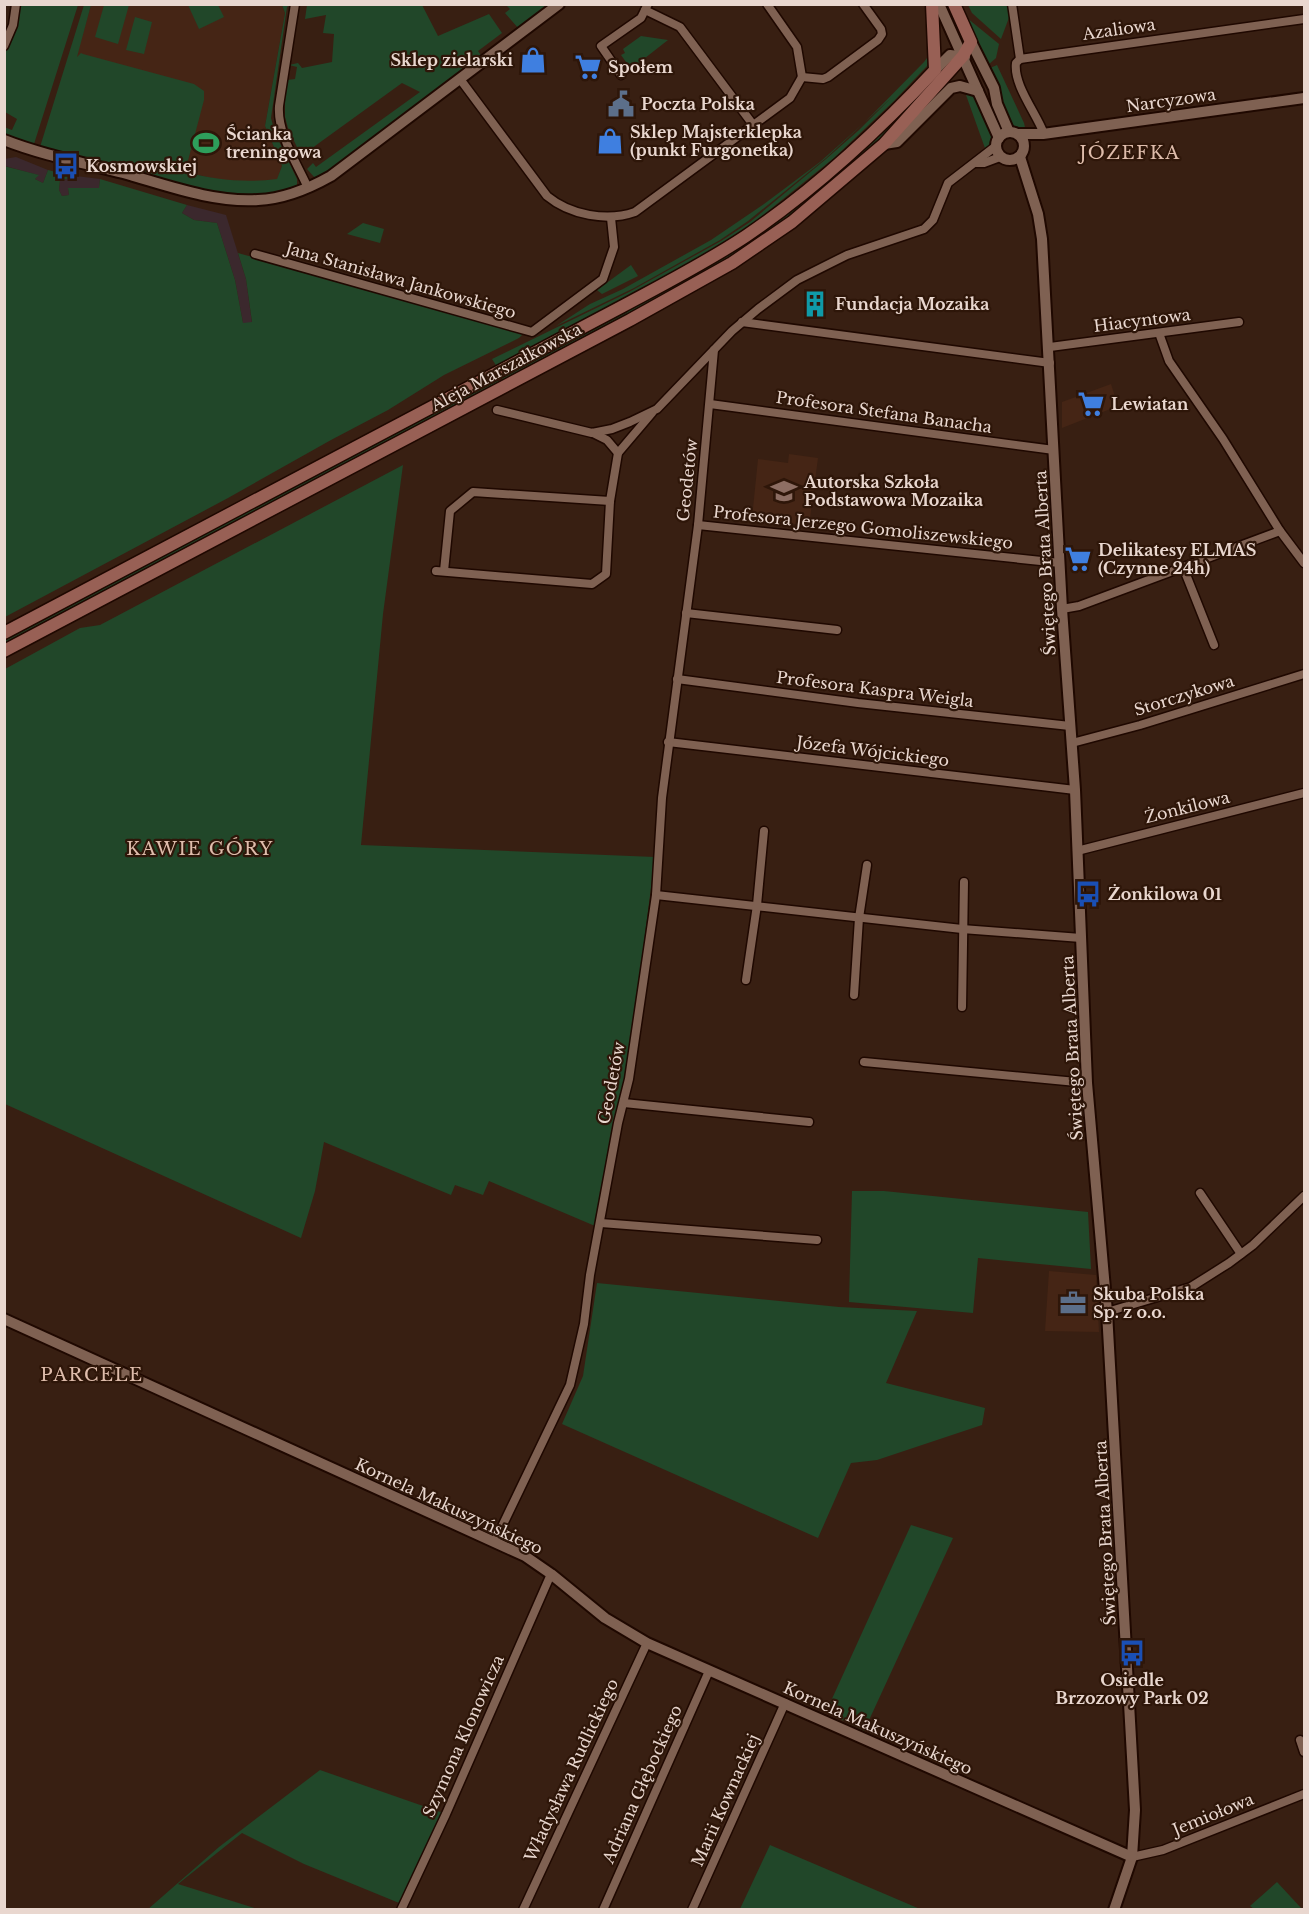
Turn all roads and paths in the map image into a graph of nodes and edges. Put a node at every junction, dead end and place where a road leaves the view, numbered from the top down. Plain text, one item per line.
1 (16, 4) edge
2 (295, 4) edge
3 (559, 4) edge
4 (767, 4) edge
5 (863, 4) edge
6 (932, 4) edge
7 (939, 4) edge
8 (954, 4) edge
9 (1012, 4) edge
10 (646, 7) edge
11 (1305, 19) edge
12 (970, 42) junction
13 (4, 46) edge
14 (963, 56) junction
15 (1020, 59) junction
16 (935, 70) junction
17 (621, 75) dead end
18 (802, 77) junction
19 (460, 79) junction
20 (978, 91) junction
21 (1305, 98) edge
22 (997, 104) junction
23 (754, 126) junction
24 (1014, 133) junction
25 (1043, 134) junction
26 (4, 140) edge
27 (884, 144) junction
28 (1000, 150) junction
29 (1022, 152) junction
30 (1027, 185) junction
31 (309, 188) junction
32 (611, 218) junction
33 (255, 254) dead end
34 (742, 322) junction
35 (1239, 322) dead end
36 (1159, 333) junction
37 (1050, 347) junction
38 (714, 350) junction
39 (1050, 363) junction
40 (710, 404) junction
41 (657, 408) junction
42 (497, 410) dead end
43 (592, 433) junction
44 (1054, 450) junction
45 (618, 453) junction
46 (610, 501) junction
47 (698, 525) junction
48 (1280, 531) junction
49 (1060, 563) junction
50 (1305, 563) edge
51 (1184, 567) junction
52 (1062, 609) junction
53 (686, 613) junction
54 (837, 630) dead end
55 (4, 633) edge
56 (1214, 645) dead end
57 (4, 651) edge
58 (1305, 674) edge
59 (676, 679) junction
60 (1070, 726) junction
61 (668, 742) junction
62 (1072, 743) junction
63 (1075, 790) junction
64 (1305, 793) edge
65 (764, 831) dead end
66 (1077, 851) junction
67 (867, 865) dead end
68 (964, 882) dead end
69 (656, 895) junction
70 (757, 905) junction
71 (859, 918) junction
72 (962, 929) junction
73 (1081, 938) junction
74 (746, 980) dead end
75 (854, 996) dead end
76 (962, 1007) dead end
77 (864, 1062) dead end
78 (1087, 1083) junction
79 (624, 1103) junction
80 (809, 1122) dead end
81 (1200, 1193) dead end
82 (1305, 1196) edge
83 (600, 1223) junction
84 (817, 1240) dead end
85 (1241, 1254) junction
86 (1107, 1312) junction
87 (4, 1318) edge
88 (495, 1541) junction
89 (551, 1574) junction
90 (647, 1643) junction
91 (709, 1671) junction
92 (785, 1703) junction
93 (1300, 1740) dead end
94 (1305, 1752) edge
95 (1305, 1794) edge
96 (1132, 1857) junction
97 (401, 1910) edge
98 (523, 1910) edge
99 (603, 1910) edge
100 (692, 1910) edge
101 (1114, 1910) edge

1 - 13 street
2 - 31 street
3 - 19 street
4 - 18 street
5 - 18 street
6 - 16 main road
7 - 14 street
8 - 12 main road
9 - 15 street
10 - 17 street
10 - 23 street
11 - 15 street, Azaliowa
12 - 14 main road, Aleja Marszałkowska
12 - 22 street
14 - 16 street
14 - 20 street, Świętego Brata Alberta
14 - 22 street
14 - 27 main road, Aleja Marszałkowska
15 - 25 street
16 - 55 main road, Aleja Marszałkowska
18 - 23 street
19 - 31 street
19 - 32 street
20 - 27 street
20 - 28 street, Świętego Brata Alberta
21 - 25 street, Narcyzowa
22 - 24 street, Świętego Brata Alberta
23 - 32 street
24 - 25 street, Narcyzowa
24 - 28 street
24 - 29 street, Świętego Brata Alberta
25 - 29 street, Narcyzowa
26 - 31 street
27 - 57 main road, Aleja Marszałkowska
28 - 29 street
28 - 30 street, Świętego Brata Alberta
28 - 34 street
29 - 30 street, Świętego Brata Alberta
30 - 37 street, Świętego Brata Alberta
32 - 33 street, Jana Stanisława Jankowskiego
34 - 38 street
34 - 39 street
35 - 36 street, Hiacyntowa
36 - 37 street, Hiacyntowa
36 - 48 street
37 - 39 street, Świętego Brata Alberta
38 - 40 street, Geodetów
38 - 41 street
39 - 44 street, Świętego Brata Alberta
40 - 44 street, Profesora Stefana Banacha
40 - 47 street, Geodetów
41 - 43 street
41 - 45 street
42 - 43 street
43 - 45 street
44 - 49 street, Świętego Brata Alberta
45 - 46 street
46 - 46 street
47 - 49 street, Profesora Jerzego Gomoliszewskiego
47 - 53 street, Geodetów
48 - 50 street
48 - 51 street
49 - 52 street, Świętego Brata Alberta
51 - 52 street
51 - 56 street
52 - 60 street, Świętego Brata Alberta
53 - 54 street
53 - 59 street, Geodetów
58 - 62 street, Storczykowa
59 - 60 street, Profesora Kaspra Weigla
59 - 61 street, Geodetów
60 - 62 street, Świętego Brata Alberta
61 - 63 street, Józefa Wójcickiego
61 - 69 street, Geodetów
62 - 63 street, Świętego Brata Alberta
63 - 66 street, Świętego Brata Alberta
64 - 66 street, Żonkilowa
65 - 70 street
66 - 73 street, Świętego Brata Alberta
67 - 71 street
68 - 72 street
69 - 70 street
69 - 79 street, Geodetów
70 - 71 street
70 - 74 street
71 - 72 street
71 - 75 street
72 - 73 street
72 - 76 street
73 - 78 street, Świętego Brata Alberta
77 - 78 street
78 - 86 street, Świętego Brata Alberta
79 - 80 street
79 - 83 street, Geodetów
81 - 85 street
82 - 85 street
83 - 84 street
83 - 88 street, Geodetów
85 - 86 street
86 - 96 street, Świętego Brata Alberta
87 - 88 street, Kornela Makuszyńskiego
88 - 89 street, Kornela Makuszyńskiego
89 - 90 street, Kornela Makuszyńskiego
89 - 97 street, Szymona Klonowicza
90 - 91 street, Kornela Makuszyńskiego
90 - 98 street, Władysława Rudlickiego
91 - 92 street, Kornela Makuszyńskiego
91 - 99 street, Adriana Głębockiego
92 - 96 street, Kornela Makuszyńskiego
92 - 100 street, Marii Kownackiej
93 - 94 street
95 - 96 street, Jemiołowa
96 - 101 street, Świętego Brata Alberta

